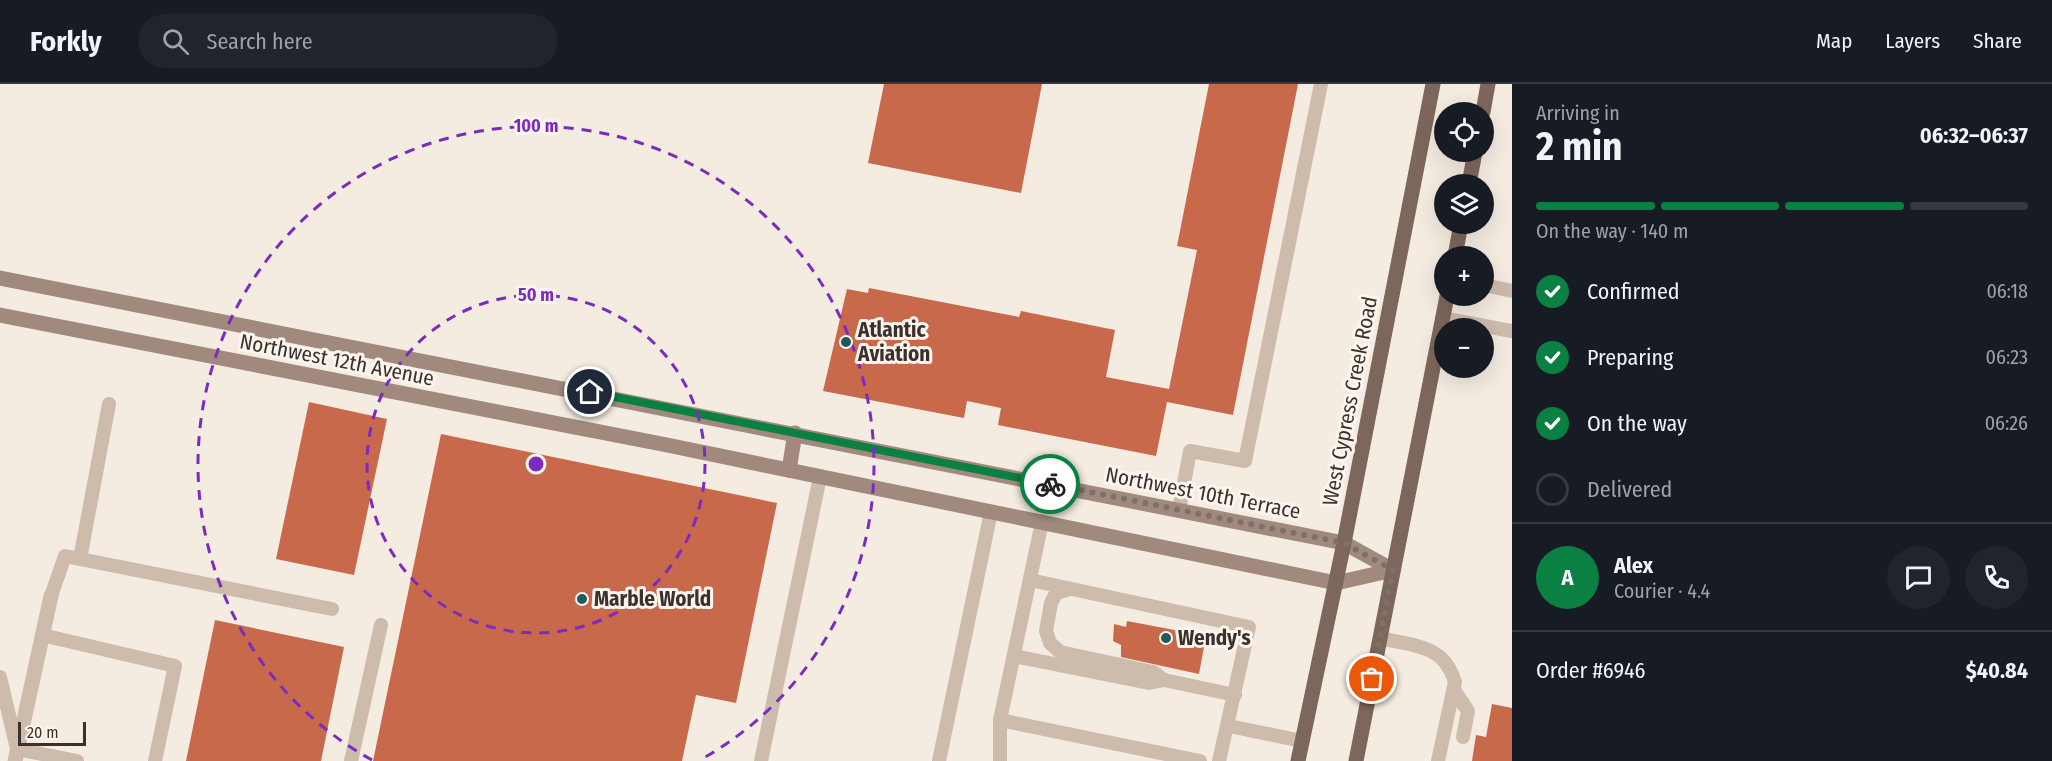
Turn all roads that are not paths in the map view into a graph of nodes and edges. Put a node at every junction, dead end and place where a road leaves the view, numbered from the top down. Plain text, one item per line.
1 (1321, 84) edge
2 (1433, 84) edge
3 (1488, 84) edge
4 (1485, 102) edge
5 (0, 278) edge
6 (1494, 287) edge
7 (1512, 291) edge
8 (1445, 306) edge
9 (0, 315) edge
10 (1442, 318) edge
11 (1494, 328) edge
12 (1512, 331) edge
13 (1434, 359) edge
14 (590, 392) joint
15 (108, 404) dead end
16 (795, 434) junction
17 (789, 470) junction
18 (820, 477) junction
19 (1179, 510) junction
20 (991, 512) junction
21 (1042, 522) junction
22 (1344, 543) junction
23 (80, 559) junction
24 (1393, 570) junction
25 (1030, 580) junction
26 (1336, 583) junction
27 (1070, 589) junction
28 (51, 596) joint
29 (332, 609) dead end
30 (381, 625) dead end
31 (42, 635) junction
32 (1380, 638) junction
33 (1014, 656) junction
34 (0, 677) edge
35 (1164, 680) junction
36 (1454, 690) junction
37 (1235, 695) junction
38 (1000, 720) junction
39 (1229, 726) junction
40 (1463, 737) dead end
41 (1302, 741) junction
42 (16, 755) edge
43 (77, 761) edge
44 (155, 761) edge
45 (351, 761) edge
46 (761, 761) edge
47 (939, 761) edge
48 (1000, 761) edge
49 (1200, 761) edge
50 (1219, 761) edge
51 (1298, 761) edge
52 (1356, 761) edge
53 (1438, 761) edge

1 - 19 lane
2 - 22 main road, West Cypress Creek Road
3 - 4 main road
5 - 14 street, Northwest 12th Avenue
6 - 7 lane
8 - 10 main road
9 - 17 street, Northwest 12th Avenue
11 - 12 lane
13 - 24 main road
14 - 16 street, Northwest 10th Terrace
15 - 23 lane
16 - 17 street
16 - 19 street, Northwest 10th Terrace
17 - 18 street
18 - 20 street
18 - 46 lane
19 - 22 street, Northwest 10th Terrace
20 - 21 street
20 - 47 lane
21 - 25 lane
21 - 26 street
22 - 24 street, Northwest 10th Terrace
22 - 26 main road, West Cypress Creek Road
23 - 28 lane
23 - 29 lane
24 - 26 street
24 - 32 main road
25 - 27 lane
25 - 33 lane
26 - 41 main road, West Cypress Creek Road
27 - 35 lane
27 - 37 lane
28 - 31 street
30 - 45 lane
31 - 42 street
31 - 44 lane
32 - 36 lane
32 - 52 main road
33 - 35 lane
33 - 38 lane
34 - 42 lane
35 - 37 lane
36 - 40 lane
36 - 53 lane
37 - 39 lane
38 - 48 lane
38 - 49 lane
39 - 41 lane
39 - 50 lane
41 - 51 main road, West Cypress Creek Road
42 - 43 lane

